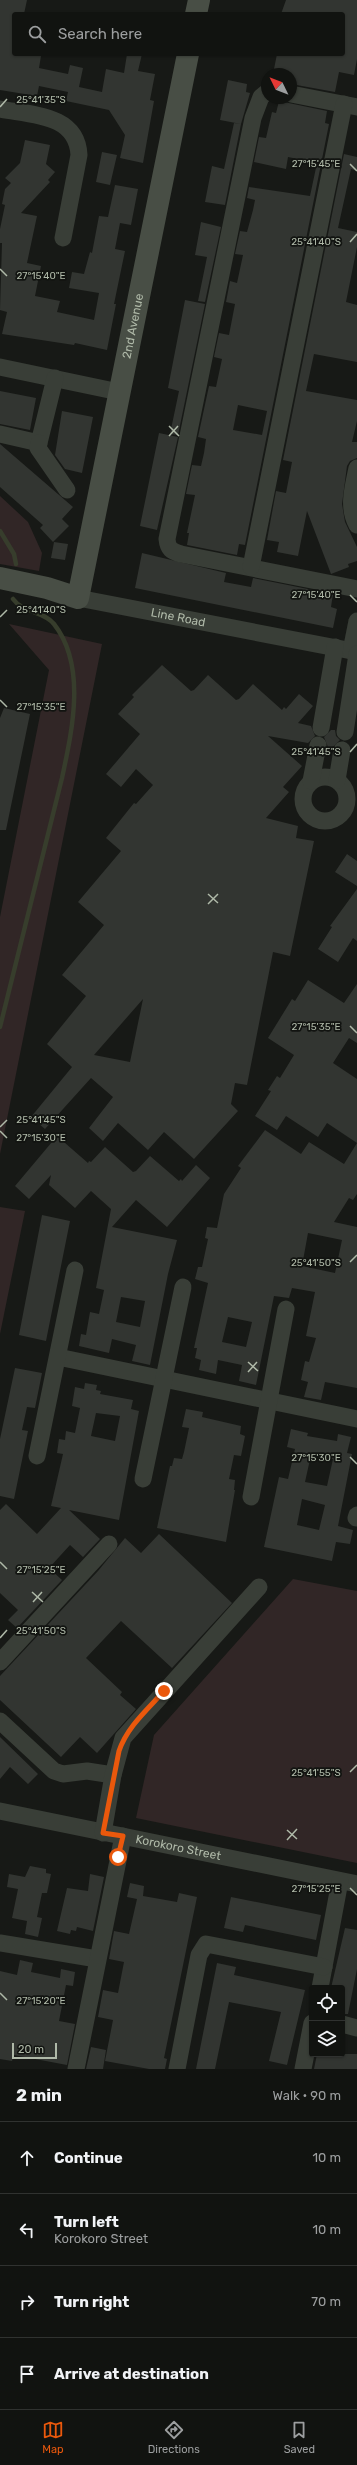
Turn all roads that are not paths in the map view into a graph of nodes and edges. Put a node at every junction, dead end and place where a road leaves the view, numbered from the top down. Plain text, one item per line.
1 (199, 0) edge
2 (196, 12) edge
3 (188, 56) edge
4 (297, 95) edge
5 (261, 97) edge
6 (350, 105) edge
7 (0, 109) edge
8 (63, 238) dead end
9 (0, 367) edge
10 (55, 378) junction
11 (118, 392) junction
12 (0, 434) edge
13 (39, 443) junction
14 (357, 468) edge
15 (68, 490) dead end
16 (357, 525) edge
17 (251, 567) junction
18 (1, 578) edge
19 (357, 590) edge
20 (78, 598) junction
21 (357, 621) edge
22 (350, 651) edge
23 (321, 728) dead end
24 (345, 732) dead end
25 (318, 745) dead end
26 (342, 750) dead end
27 (337, 780) junction
28 (311, 782) junction
29 (75, 1270) dead end
30 (183, 1287) dead end
31 (286, 1309) dead end
32 (58, 1358) junction
33 (164, 1378) junction
34 (269, 1401) junction
35 (357, 1419) edge
36 (37, 1456) dead end
37 (143, 1479) dead end
38 (251, 1496) dead end
39 (109, 1544) dead end
40 (259, 1587) dead end
41 (0, 1662) edge
42 (0, 1721) edge
43 (113, 1775) junction
44 (0, 1811) edge
45 (103, 1833) junction
46 (123, 1836) junction
47 (340, 1881) junction
48 (357, 1884) edge
49 (0, 1943) edge
50 (97, 1959) junction
51 (324, 1967) junction
52 (321, 1985) edge
53 (345, 2025) edge
54 (357, 2028) edge
55 (309, 2039) edge
56 (76, 2069) edge
57 (177, 2069) edge
58 (303, 2069) edge

1 - 2 street
3 - 11 street, 2nd Avenue
4 - 6 street
5 - 17 street
6 - 17 street
7 - 8 street
9 - 10 street
10 - 11 street
10 - 13 street
11 - 20 street, 2nd Avenue
12 - 13 street
13 - 15 street
14 - 16 street
17 - 19 street
18 - 20 street, Line Road
20 - 22 street, Line Road
21 - 22 street
22 - 23 street
22 - 24 street
25 - 28 street
26 - 27 street
27 - 28 street
27 - 28 street
29 - 32 street
30 - 33 street
31 - 34 street
32 - 33 street
32 - 36 street
33 - 34 street
33 - 37 street
34 - 35 street
34 - 38 street
39 - 41 street
40 - 43 street
42 - 43 street
43 - 45 street
44 - 45 street, Korokoro Street
45 - 46 street, Korokoro Street
46 - 47 street, Korokoro Street
46 - 50 street
47 - 48 street, Korokoro Street
47 - 51 street
49 - 50 street
50 - 56 street
51 - 52 street
51 - 57 street
53 - 54 street
55 - 58 street

